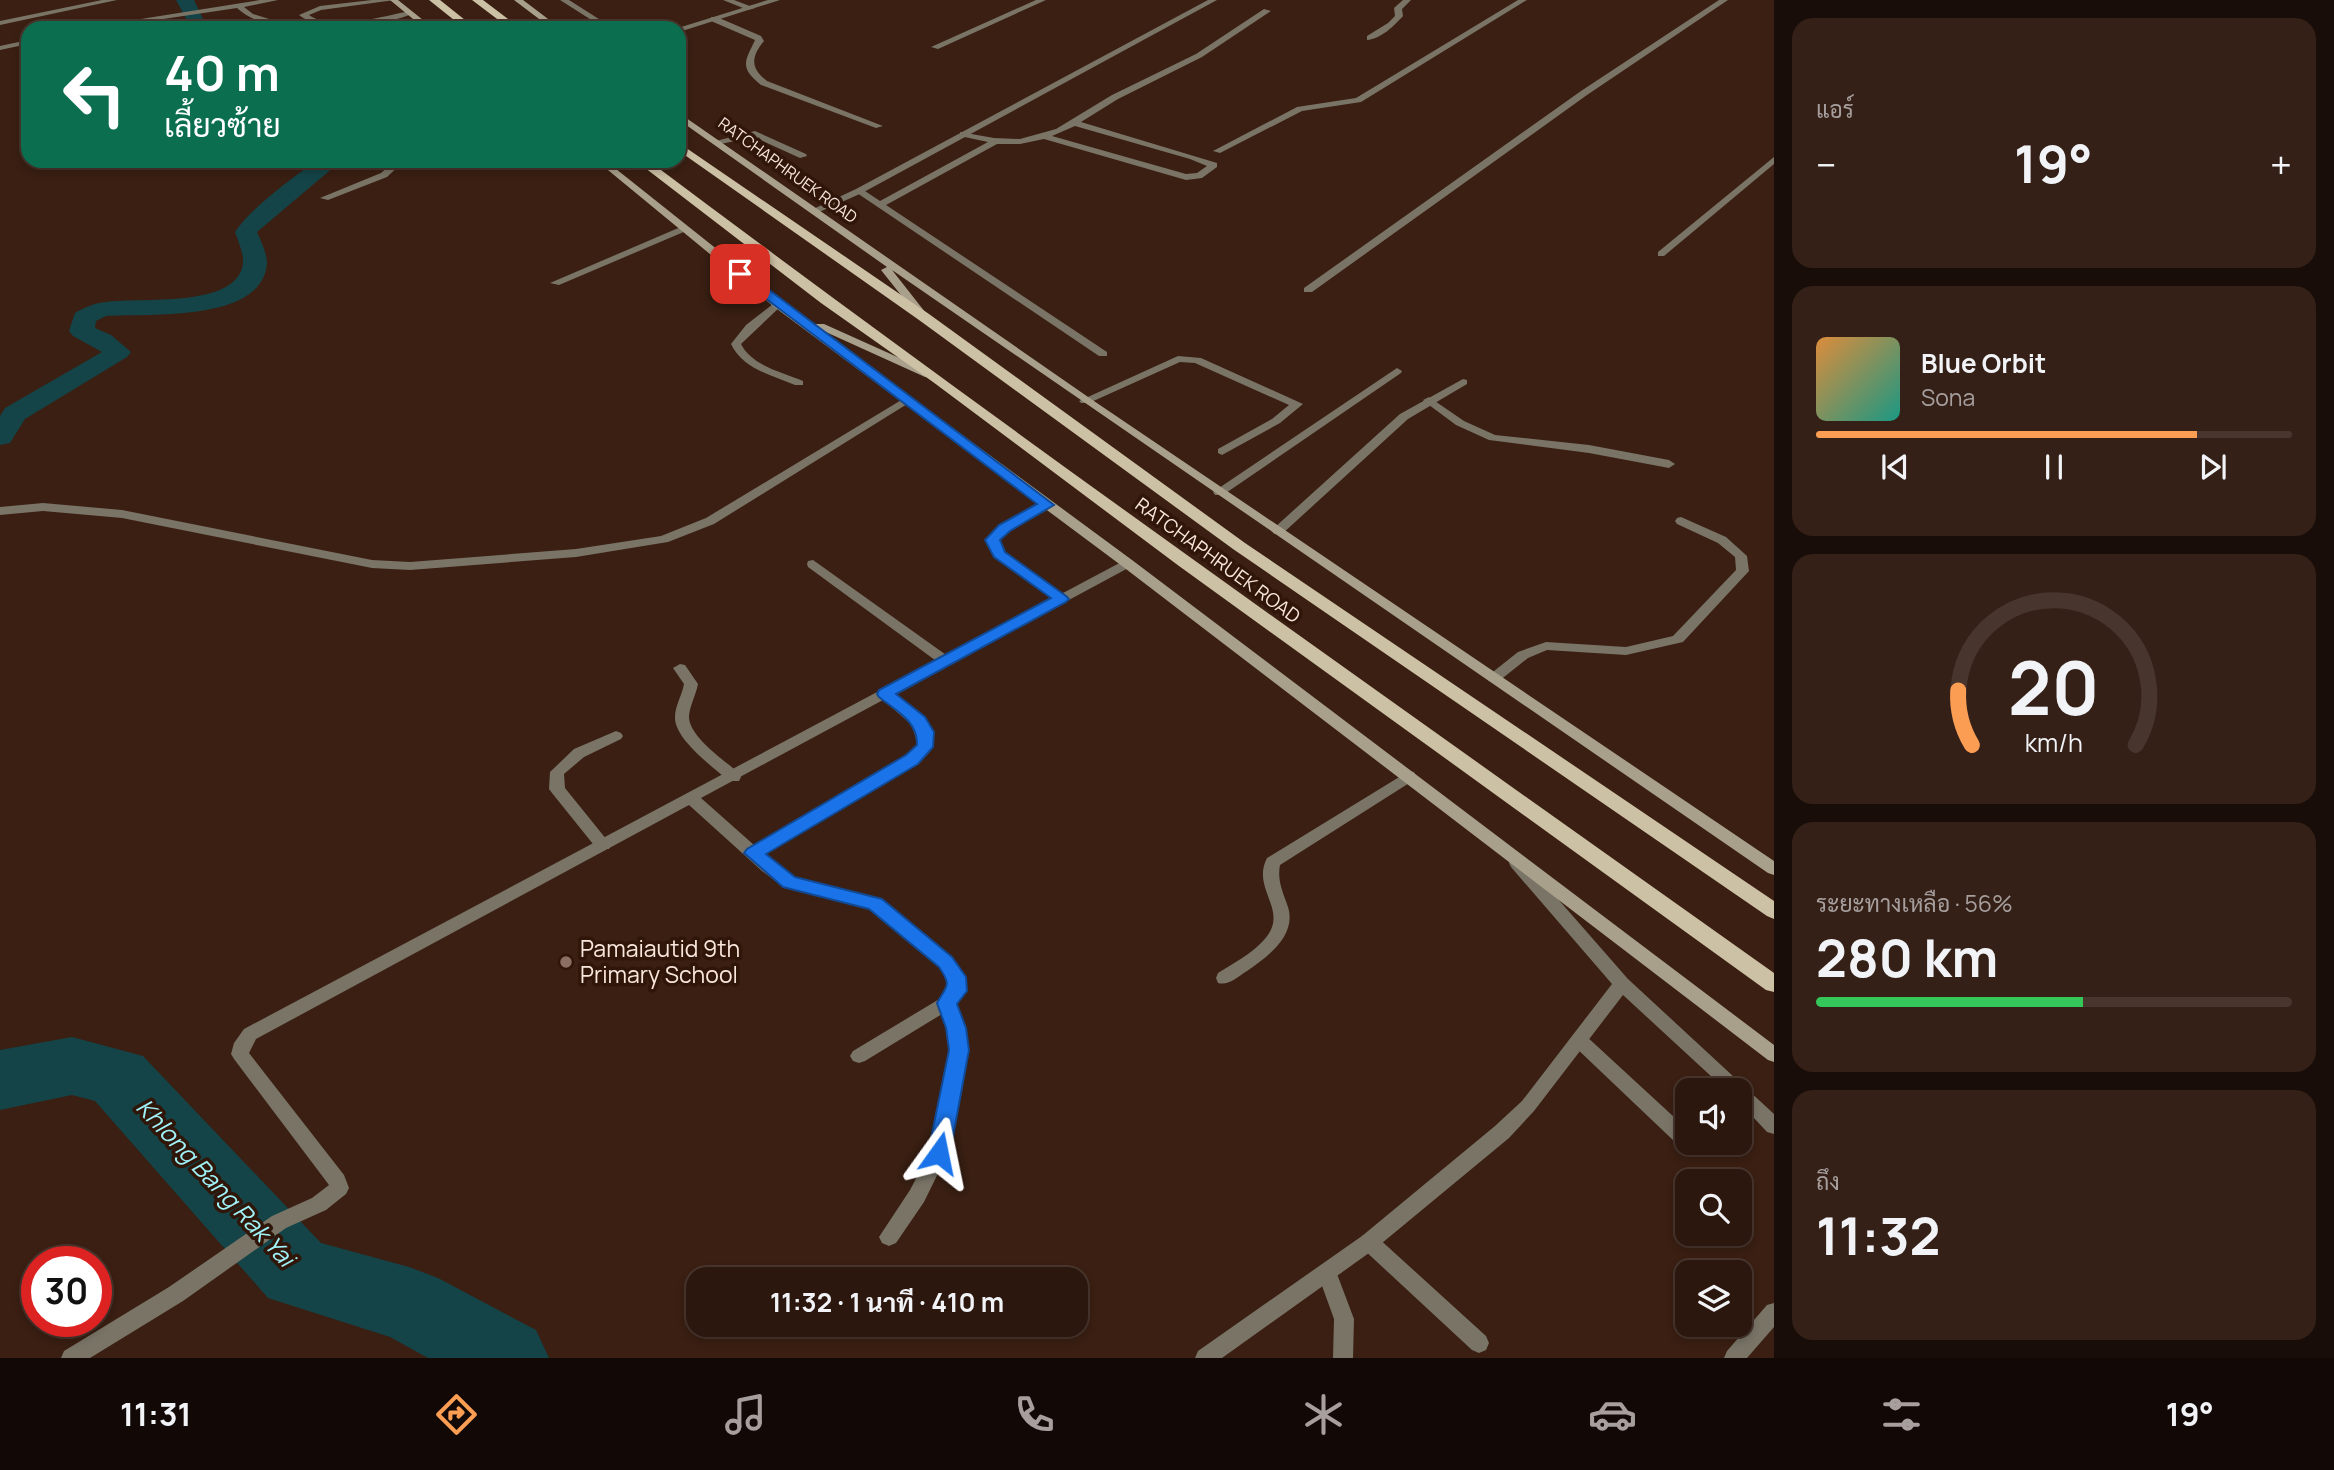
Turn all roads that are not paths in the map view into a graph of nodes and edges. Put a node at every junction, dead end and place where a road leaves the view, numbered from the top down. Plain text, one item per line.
1 (113, 0) edge
2 (222, 0) edge
3 (274, 0) edge
4 (392, 0) edge
5 (433, 0) edge
6 (477, 0) edge
7 (522, 0) edge
8 (564, 0) edge
9 (727, 0) edge
10 (776, 0) edge
11 (1042, 0) edge
12 (1213, 0) edge
13 (1407, 0) edge
14 (1523, 0) edge
15 (1724, 0) edge
16 (239, 6) junction
17 (361, 6) junction
18 (229, 8) junction
19 (751, 8) junction
20 (1267, 11) dead end
21 (410, 13) junction
22 (0, 17) edge
23 (714, 19) junction
24 (371, 20) junction
25 (13, 21) junction
26 (132, 21) edge
27 (268, 21) edge
28 (311, 21) edge
29 (360, 21) edge
30 (420, 21) edge
31 (461, 21) edge
32 (506, 21) edge
33 (548, 21) edge
34 (598, 21) edge
35 (0, 23) edge
36 (21, 26) edge
37 (686, 28) edge
38 (1370, 38) dead end
39 (21, 41) edge
40 (935, 47) dead end
41 (0, 48) edge
42 (686, 121) edge
43 (1073, 123) junction
44 (879, 126) dead end
45 (963, 134) junction
46 (1046, 137) junction
47 (716, 142) junction
48 (994, 142) junction
49 (686, 151) edge
50 (1217, 151) dead end
51 (803, 156) dead end
52 (1774, 160) edge
53 (392, 168) edge
54 (609, 168) edge
55 (651, 168) edge
56 (859, 191) junction
57 (325, 198) dead end
58 (880, 205) junction
59 (814, 211) junction
60 (683, 229) junction
61 (1661, 254) dead end
62 (874, 256) junction
63 (555, 283) dead end
64 (1308, 290) dead end
65 (777, 303) junction
66 (796, 315) junction
67 (924, 317) junction
68 (1102, 354) dead end
69 (1397, 371) dead end
70 (938, 379) junction
71 (1463, 382) dead end
72 (799, 383) dead end
73 (908, 399) junction
74 (1429, 400) junction
75 (1084, 401) junction
76 (1222, 451) dead end
77 (1669, 464) dead end
78 (1219, 492) junction
79 (1047, 505) junction
80 (0, 511) edge
81 (1681, 521) dead end
82 (1278, 531) junction
83 (1127, 563) junction
84 (813, 565) dead end
85 (1061, 599) junction
86 (944, 660) junction
87 (680, 668) dead end
88 (1494, 678) junction
89 (885, 694) junction
90 (616, 736) dead end
91 (1409, 776) junction
92 (734, 777) junction
93 (692, 799) junction
94 (603, 845) junction
95 (1505, 850) junction
96 (753, 853) junction
97 (1774, 866) edge
98 (1774, 911) edge
99 (1224, 978) dead end
100 (1622, 984) junction
101 (1774, 984) edge
102 (947, 1003) junction
103 (1579, 1040) junction
104 (1774, 1055) edge
105 (859, 1056) dead end
106 (1725, 1078) edge
107 (1752, 1104) edge
108 (1774, 1126) edge
109 (1675, 1129) edge
110 (889, 1237) dead end
111 (1369, 1242) junction
112 (1327, 1272) junction
113 (1774, 1312) edge
114 (1479, 1343) dead end
115 (96, 1352) edge
116 (71, 1358) edge
117 (1205, 1358) edge
118 (1343, 1358) edge
119 (1734, 1358) edge

1 - 25 street
2 - 18 street
3 - 16 street
4 - 17 street
4 - 21 main road
5 - 31 main road
6 - 32 main road
7 - 33 main road
8 - 34 street
9 - 19 street
10 - 19 street
11 - 40 street
12 - 45 street
13 - 38 street
14 - 50 street
15 - 64 street
16 - 18 street
16 - 27 street
17 - 24 street
17 - 28 street
18 - 26 street
19 - 23 street
20 - 43 street
21 - 24 street
21 - 30 main road
22 - 25 street
23 - 37 street
23 - 44 street
24 - 29 street
25 - 35 street
25 - 36 street
39 - 41 street
42 - 47 main road, RATCHAPHRUEK ROAD
43 - 46 street
43 - 46 street
45 - 48 street
45 - 56 street
46 - 48 street
47 - 51 street
47 - 59 main road, RATCHAPHRUEK ROAD
48 - 58 street
49 - 67 main road, RATCHAPHRUEK ROAD
52 - 61 street
53 - 57 street
54 - 60 main road
55 - 70 main road, RATCHAPHRUEK ROAD
56 - 58 street
56 - 59 street
58 - 68 street
59 - 62 main road, RATCHAPHRUEK ROAD
60 - 63 street
60 - 65 main road
62 - 67 main road
62 - 75 main road
65 - 66 main road
65 - 72 street
66 - 70 main road
66 - 73 main road
67 - 98 main road, RATCHAPHRUEK ROAD
69 - 78 street
70 - 101 main road, RATCHAPHRUEK ROAD
71 - 74 street
73 - 79 main road
73 - 80 street
74 - 77 street
74 - 82 street
75 - 76 street
75 - 78 main road
78 - 82 main road
79 - 83 main road
79 - 85 street
81 - 88 street
82 - 88 main road
83 - 85 street
83 - 91 main road
84 - 86 street
85 - 86 street
86 - 89 street
87 - 92 street
88 - 97 main road
89 - 92 street
89 - 96 street
90 - 94 street
91 - 95 main road
91 - 99 street
92 - 93 street
93 - 94 street
93 - 96 street
94 - 115 street
95 - 100 street
95 - 104 main road
96 - 102 street
100 - 103 street
100 - 106 street
102 - 105 street
102 - 110 street
103 - 109 street
103 - 111 street
107 - 108 street
111 - 112 street
111 - 114 street
112 - 117 street
112 - 118 street
113 - 119 street
115 - 116 street

